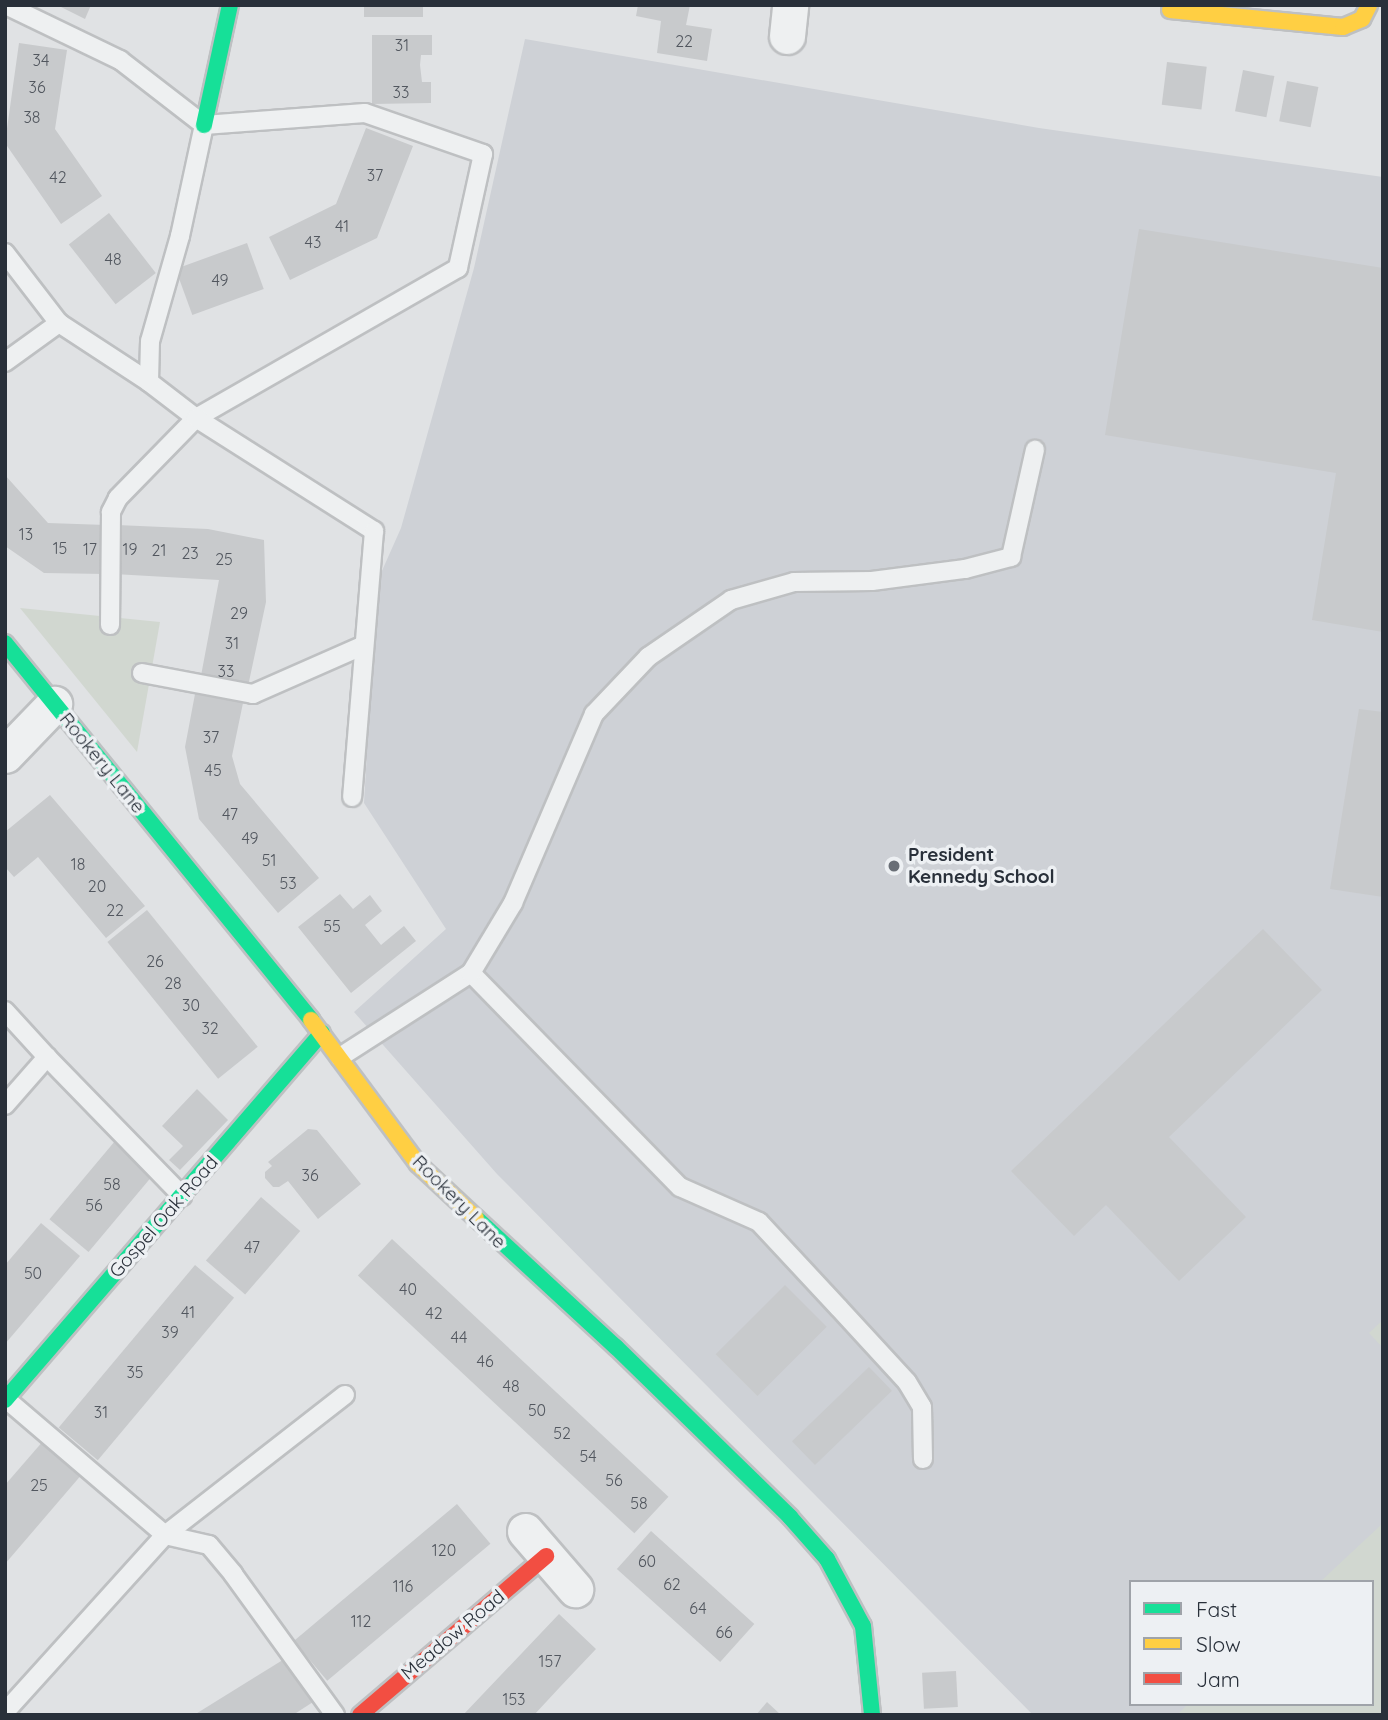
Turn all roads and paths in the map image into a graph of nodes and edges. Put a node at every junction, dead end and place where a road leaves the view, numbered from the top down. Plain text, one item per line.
1 (6, 5) edge
2 (230, 5) edge
3 (1368, 5) edge
4 (1170, 10) dead end
5 (204, 125) junction
6 (5, 253) edge
7 (59, 323) junction
8 (5, 362) edge
9 (149, 382) junction
10 (196, 418) junction
11 (1035, 450) dead end
12 (110, 625) dead end
13 (5, 643) edge
14 (364, 645) junction
15 (142, 673) dead end
16 (54, 705) junction
17 (5, 755) edge
18 (352, 797) dead end
19 (471, 973) junction
20 (5, 1011) edge
21 (322, 1033) junction
22 (47, 1057) junction
23 (340, 1057) junction
24 (5, 1105) edge
25 (182, 1196) junction
26 (345, 1395) dead end
27 (6, 1400) edge
28 (923, 1459) dead end
29 (165, 1535) junction
30 (536, 1543) joint
31 (575, 1589) dead end
32 (5, 1712) edge
33 (335, 1715) edge
34 (359, 1715) edge
35 (872, 1715) edge

1 - 5 lane
2 - 5 street
3 - 4 street
5 - 9 lane
5 - 10 lane
6 - 7 lane
7 - 8 lane
7 - 9 lane
9 - 10 lane
10 - 12 lane
10 - 14 lane
11 - 19 lane
13 - 16 street, Rookery Lane
14 - 15 lane
14 - 18 lane
16 - 17 street
16 - 21 street, Rookery Lane
19 - 23 lane
19 - 28 lane
20 - 22 lane
21 - 23 street, Rookery Lane
21 - 25 street, Gospel Oak Road
22 - 24 lane
22 - 25 lane
23 - 35 street, Rookery Lane
25 - 27 street, Gospel Oak Road
26 - 29 lane
27 - 29 lane
29 - 32 lane
29 - 33 lane
30 - 31 street, Meadow Road
30 - 34 street, Meadow Road

